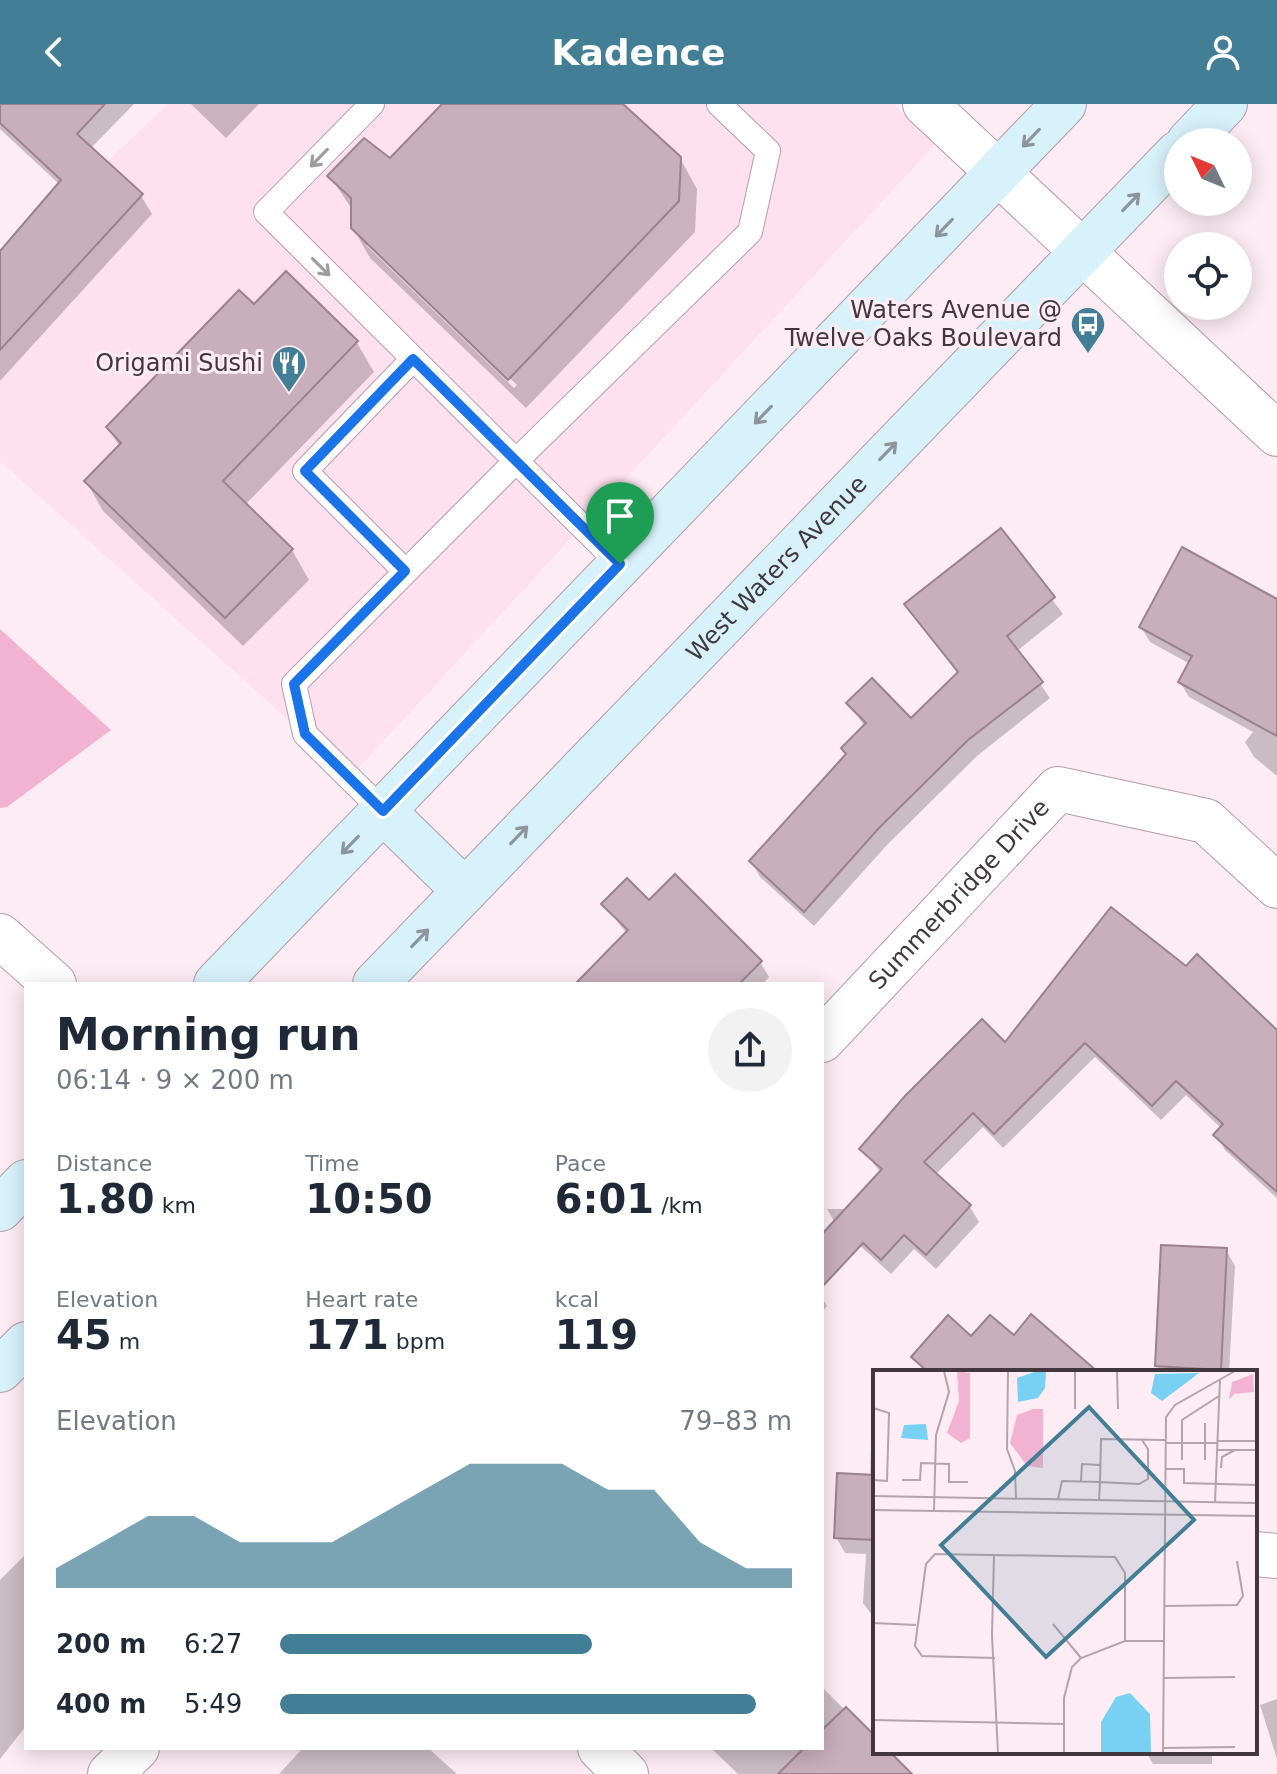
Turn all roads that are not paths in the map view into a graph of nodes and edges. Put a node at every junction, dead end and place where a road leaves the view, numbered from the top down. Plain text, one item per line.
1 (372, 104) edge
2 (719, 104) edge
3 (925, 104) edge
4 (1064, 104) edge
5 (1225, 104) edge
6 (1202, 128) edge
7 (1164, 168) edge
8 (998, 172) junction
9 (1084, 252) junction
10 (413, 359) junction
11 (1277, 434) edge
12 (516, 461) junction
13 (620, 564) junction
14 (405, 571) junction
15 (383, 811) junction
16 (1277, 886) edge
17 (465, 891) junction
18 (0, 936) edge
19 (52, 982) edge
20 (218, 982) edge
21 (377, 982) edge
22 (824, 1038) edge
23 (24, 1184) edge
24 (0, 1209) edge
25 (24, 1346) edge
26 (0, 1370) edge
27 (1257, 1554) edge
28 (1277, 1556) edge
29 (135, 1750) edge
30 (602, 1750) edge
31 (110, 1774) edge
32 (626, 1774) edge

1 -> 10 lane
2 - 12 lane
3 - 8 street
4 -> 8 main road
5 - 6 main road
9 -> 7 main road, West Waters Avenue
8 - 9 street
8 -> 13 main road
9 - 11 street
17 -> 9 main road, West Waters Avenue
10 - 12 lane
10 - 14 lane
12 - 13 lane
12 - 14 lane
13 - 15 main road
14 - 15 lane
15 - 17 main road
15 -> 20 main road
16 - 22 street, Summerbridge Drive
21 -> 17 main road, West Waters Avenue
18 - 19 street
23 - 24 main road
25 - 26 main road
27 - 28 street
29 - 31 street
30 - 32 street

